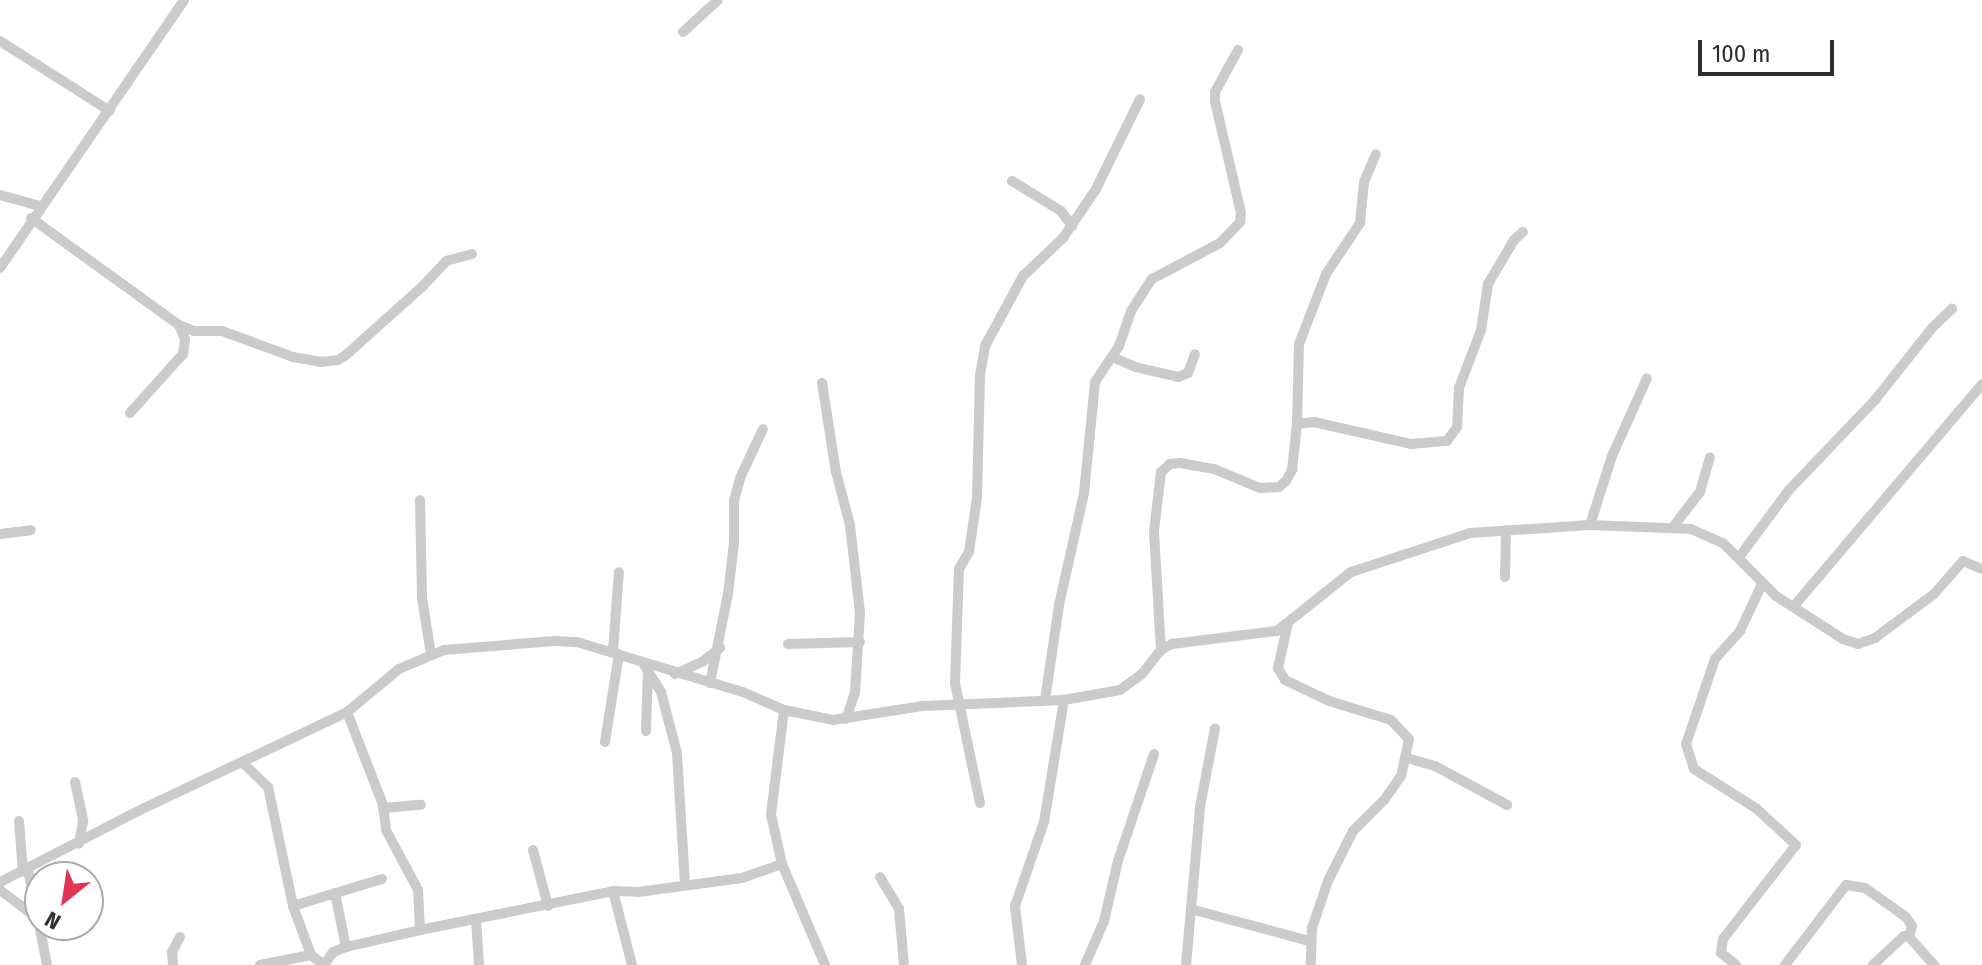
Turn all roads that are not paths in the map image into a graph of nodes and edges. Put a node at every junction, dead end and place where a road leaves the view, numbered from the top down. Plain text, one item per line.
1 (184, 0) edge
2 (718, 0) edge
3 (683, 32) dead end
4 (0, 41) edge
5 (1238, 50) dead end
6 (1140, 99) dead end
7 (110, 111) junction
8 (1376, 154) dead end
9 (1012, 181) dead end
10 (0, 195) edge
11 (40, 206) junction
12 (31, 218) junction
13 (1072, 226) junction
14 (1523, 232) dead end
15 (472, 254) dead end
16 (0, 268) edge
17 (1952, 309) dead end
18 (179, 325) junction
19 (1195, 354) dead end
20 (1112, 357) junction
21 (1647, 378) dead end
22 (822, 383) dead end
23 (1982, 384) edge
24 (130, 413) dead end
25 (1297, 424) junction
26 (763, 429) dead end
27 (1710, 457) dead end
28 (420, 500) dead end
29 (1590, 525) junction
30 (1673, 527) junction
31 (31, 530) dead end
32 (1506, 530) junction
33 (0, 534) edge
34 (1740, 556) junction
35 (1982, 569) edge
36 (619, 572) dead end
37 (1505, 577) dead end
38 (1762, 584) junction
39 (1794, 606) junction
40 (1288, 623) junction
41 (860, 642) junction
42 (788, 644) dead end
43 (720, 648) junction
44 (1161, 650) junction
45 (616, 652) junction
46 (431, 654) junction
47 (645, 666) junction
48 (675, 674) junction
49 (1049, 675) junction
50 (710, 683) junction
51 (1030, 700) junction
52 (1045, 700) junction
53 (1064, 700) junction
54 (956, 703) junction
55 (784, 710) junction
56 (347, 712) junction
57 (846, 719) junction
58 (1215, 728) dead end
59 (646, 731) dead end
60 (605, 742) dead end
61 (1154, 754) dead end
62 (1407, 758) junction
63 (242, 762) junction
64 (75, 782) dead end
65 (980, 803) dead end
66 (421, 805) dead end
67 (1507, 805) dead end
68 (383, 808) junction
69 (19, 821) dead end
70 (79, 844) junction
71 (533, 850) dead end
72 (25, 861) edge
73 (46, 861) edge
74 (782, 864) junction
75 (24, 872) edge
76 (880, 877) dead end
77 (382, 879) dead end
78 (0, 882) edge
79 (685, 885) junction
80 (0, 890) edge
81 (613, 891) junction
82 (335, 893) junction
83 (293, 906) junction
84 (548, 906) junction
85 (24, 908) edge
86 (1194, 910) junction
87 (476, 919) junction
88 (420, 930) junction
89 (180, 937) dead end
90 (1909, 937) junction
91 (42, 941) edge
92 (1310, 941) junction
93 (346, 947) junction
94 (311, 955) junction
95 (47, 965) edge
96 (173, 965) edge
97 (260, 965) edge
98 (324, 965) edge
99 (479, 965) edge
100 (632, 965) edge
101 (825, 965) edge
102 (904, 965) edge
103 (1022, 965) edge
104 (1085, 965) edge
105 (1186, 965) edge
106 (1311, 965) edge
107 (1736, 965) edge
108 (1785, 965) edge
109 (1873, 965) edge
110 (1934, 965) edge

1 - 7 street
2 - 3 street
4 - 7 street
5 - 20 street
6 - 13 street
7 - 11 street
8 - 25 street
9 - 13 street
10 - 11 street
11 - 12 street
12 - 16 street
12 - 18 street
13 - 54 street
14 - 25 street
15 - 18 street
17 - 34 street
18 - 24 street
19 - 20 street
20 - 49 street
21 - 29 street
22 - 41 street
23 - 39 street
25 - 44 street
26 - 43 street
27 - 30 street
28 - 46 street
29 - 30 street
29 - 32 street
30 - 34 street
31 - 33 street
32 - 37 street
32 - 40 street
34 - 38 street
35 - 39 street
36 - 45 street
38 - 39 street
38 - 107 street
40 - 44 street
40 - 62 street
41 - 42 street
41 - 57 street
43 - 48 street
43 - 50 street
44 - 53 street
45 - 46 street
45 - 47 street
45 - 60 street
46 - 56 street
47 - 48 street
47 - 59 street
47 - 79 street
48 - 50 street
49 - 51 street
49 - 52 street
50 - 55 street
51 - 52 street
51 - 54 street
52 - 53 street
53 - 103 street
54 - 57 street
54 - 65 street
55 - 57 street
55 - 74 street
56 - 63 street
56 - 68 street
58 - 86 street
61 - 104 street
62 - 67 street
62 - 92 street
63 - 70 street
63 - 83 street
64 - 70 street
66 - 68 street
68 - 88 street
69 - 72 street
70 - 73 street
71 - 84 street
74 - 79 street
74 - 101 street
75 - 78 street
76 - 102 street
77 - 82 street
79 - 81 street
80 - 85 street
81 - 84 street
81 - 100 street
82 - 83 street
82 - 93 street
83 - 94 street
84 - 87 street
86 - 92 street
86 - 105 street
87 - 88 street
87 - 99 street
88 - 93 street
89 - 96 street
90 - 108 street
90 - 109 street
90 - 110 street
91 - 95 street
92 - 106 street
93 - 98 street
94 - 97 street
94 - 98 street

